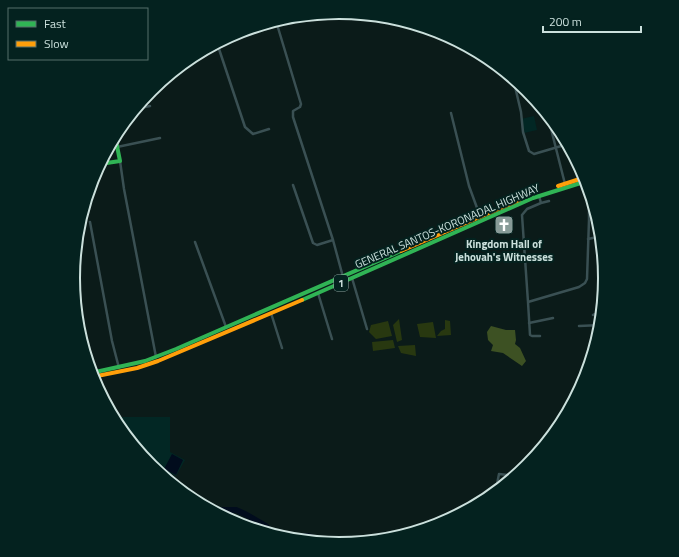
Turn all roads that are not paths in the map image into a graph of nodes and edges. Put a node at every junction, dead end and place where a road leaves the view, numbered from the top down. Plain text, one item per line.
1 (278, 27) edge
2 (219, 49) edge
3 (517, 89) edge
4 (150, 106) dead end
5 (144, 107) edge
6 (451, 113) dead end
7 (269, 129) dead end
8 (551, 129) edge
9 (160, 138) dead end
10 (562, 146) edge
11 (118, 147) joint
12 (556, 148) junction
13 (120, 161) junction
14 (108, 163) edge
15 (579, 180) edge
16 (580, 182) edge
17 (293, 185) dead end
18 (565, 185) junction
19 (539, 196) junction
20 (549, 201) dead end
21 (541, 203) junction
22 (589, 208) edge
23 (480, 217) junction
24 (592, 219) edge
25 (589, 220) junction
26 (90, 222) dead end
27 (596, 237) edge
28 (588, 239) junction
29 (333, 240) junction
30 (195, 242) dead end
31 (351, 276) junction
32 (344, 279) junction
33 (318, 293) junction
34 (528, 302) junction
35 (271, 313) junction
36 (597, 314) edge
37 (593, 315) dead end
38 (553, 318) dead end
39 (529, 323) junction
40 (595, 325) edge
41 (579, 326) dead end
42 (226, 328) junction
43 (366, 329) dead end
44 (540, 336) dead end
45 (332, 339) dead end
46 (282, 348) dead end
47 (177, 351) junction
48 (156, 357) junction
49 (119, 370) junction
50 (98, 372) edge
51 (99, 375) edge
52 (509, 475) edge
53 (497, 484) edge

1 - 29 street
2 - 7 street
3 - 12 street
4 - 5 street
6 - 23 street
8 - 12 street
9 - 11 street
10 - 12 street
11 - 13 main road
12 - 18 street
13 - 14 main road
13 - 48 street
15 - 18 main road, GENERAL SANTOS-KORONADAL HIGHWAY / 1
16 - 18 main road, GENERAL SANTOS-KORONADAL HIGHWAY / 1
17 - 29 street
18 - 19 main road, GENERAL SANTOS-KORONADAL HIGHWAY / 1
18 - 23 main road, GENERAL SANTOS-KORONADAL HIGHWAY / 1
19 - 21 street
19 - 31 main road, GENERAL SANTOS-KORONADAL HIGHWAY / 1
20 - 21 street
21 - 34 street
22 - 25 street
23 - 31 main road, GENERAL SANTOS-KORONADAL HIGHWAY / 1
24 - 25 street
25 - 28 street
26 - 49 street
27 - 28 street
28 - 34 street
29 - 32 street
30 - 42 street
31 - 32 main road, GENERAL SANTOS-KORONADAL HIGHWAY / 1
31 - 43 street
32 - 33 main road, GENERAL SANTOS-KORONADAL HIGHWAY / 1
32 - 42 main road, GENERAL SANTOS-KORONADAL HIGHWAY / 1
33 - 35 main road, GENERAL SANTOS-KORONADAL HIGHWAY / 1
33 - 45 street
34 - 39 street
35 - 46 street
35 - 47 main road, GENERAL SANTOS-KORONADAL HIGHWAY / 1
36 - 37 street
38 - 39 street
39 - 44 street
40 - 41 street
42 - 47 main road, GENERAL SANTOS-KORONADAL HIGHWAY / 1
47 - 48 main road, GENERAL SANTOS-KORONADAL HIGHWAY / 1
47 - 49 main road, GENERAL SANTOS-KORONADAL HIGHWAY / 1
48 - 49 main road, GENERAL SANTOS-KORONADAL HIGHWAY / 1
49 - 50 main road, GENERAL SANTOS-KORONADAL HIGHWAY / 1
49 - 51 main road, GENERAL SANTOS-KORONADAL HIGHWAY / 1
52 - 53 street

